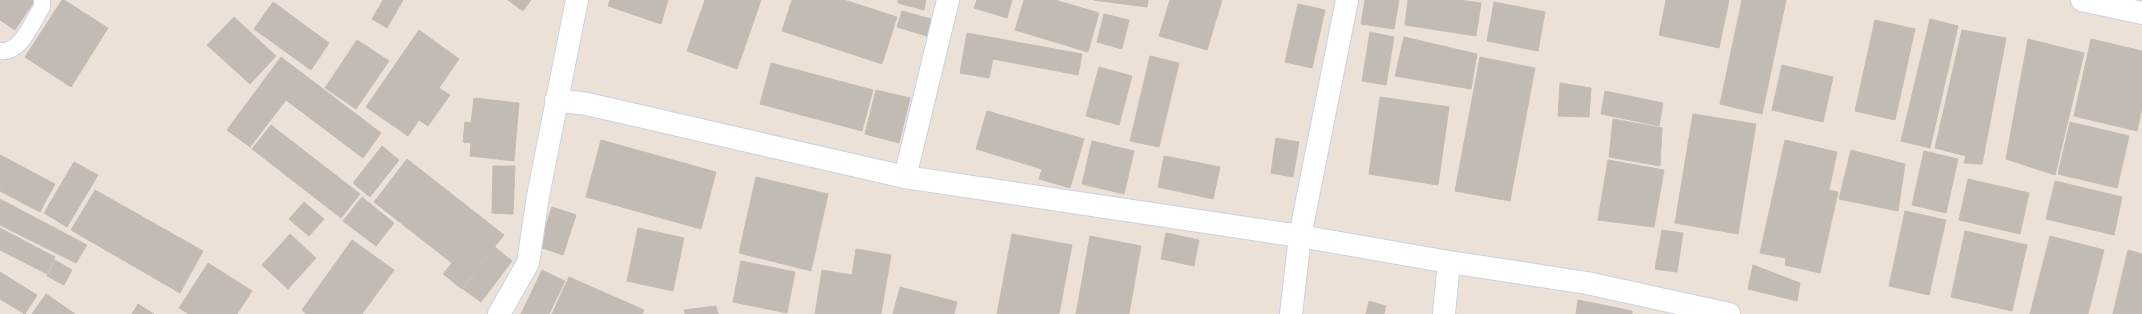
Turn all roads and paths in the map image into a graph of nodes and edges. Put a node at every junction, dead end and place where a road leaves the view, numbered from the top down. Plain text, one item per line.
1 (42, 0) edge
2 (577, 0) edge
3 (948, 0) edge
4 (1347, 0) edge
5 (2082, 0) edge
6 (2142, 13) edge
7 (0, 51) edge
8 (556, 100) junction
9 (905, 177) junction
10 (1300, 236) junction
11 (1449, 262) junction
12 (498, 314) edge
13 (1291, 314) edge
14 (1444, 314) edge
15 (1729, 314) edge

1 - 7 lane
2 - 8 street
3 - 9 street
4 - 10 street
5 - 6 street
8 - 9 street
8 - 12 street
9 - 10 street
10 - 11 street
10 - 13 street
11 - 14 street
11 - 15 street

